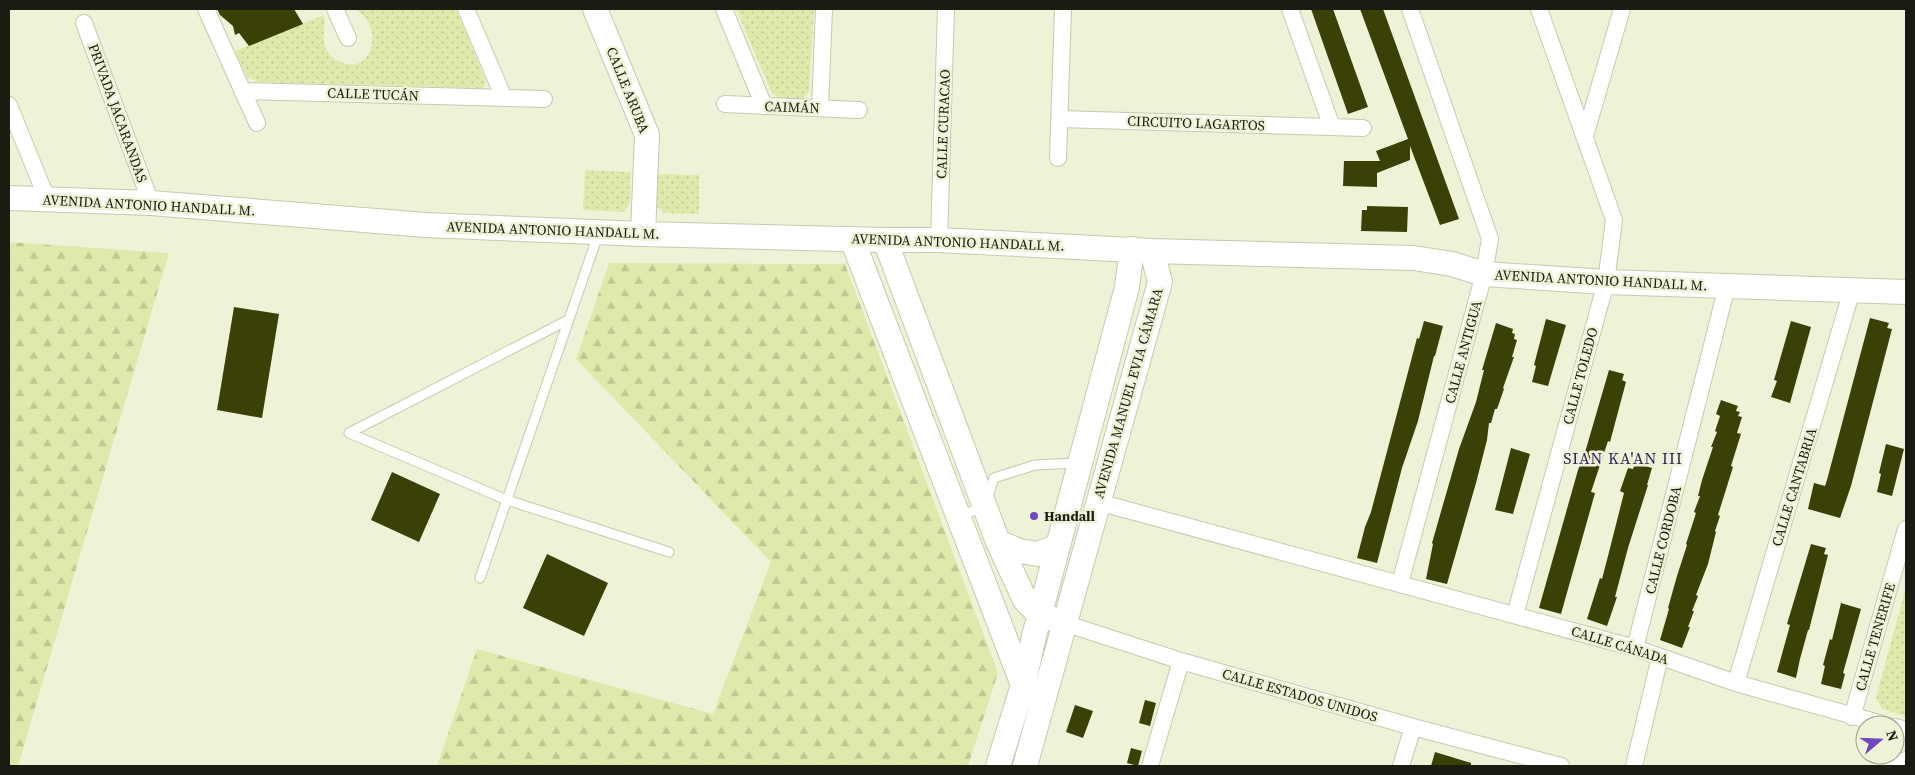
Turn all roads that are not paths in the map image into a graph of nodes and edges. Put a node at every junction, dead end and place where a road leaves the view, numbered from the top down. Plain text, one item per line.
1 (206, 9) edge
2 (335, 9) edge
3 (466, 9) edge
4 (595, 9) edge
5 (724, 9) edge
6 (824, 9) edge
7 (946, 9) edge
8 (1063, 9) edge
9 (1290, 9) edge
10 (1410, 9) edge
11 (1539, 9) edge
12 (1622, 9) edge
13 (84, 23) dead end
14 (348, 38) dead end
15 (242, 91) junction
16 (504, 98) junction
17 (544, 99) dead end
18 (725, 104) dead end
19 (9, 105) edge
20 (764, 106) junction
21 (820, 108) junction
22 (860, 110) dead end
23 (1060, 119) junction
24 (256, 123) dead end
25 (1332, 127) junction
26 (1363, 128) dead end
27 (1586, 136) junction
28 (1058, 158) dead end
29 (9, 198) edge
30 (47, 199) junction
31 (151, 203) junction
32 (599, 232) junction
33 (643, 234) junction
34 (852, 239) junction
35 (885, 240) junction
36 (940, 240) junction
37 (1142, 250) junction
38 (1484, 274) junction
39 (1606, 282) junction
40 (1727, 286) junction
41 (1852, 290) junction
42 (1906, 292) edge
43 (568, 320) junction
44 (1080, 463) junction
45 (507, 500) junction
46 (1098, 502) junction
47 (985, 506) junction
48 (958, 517) junction
49 (1906, 529) edge
50 (998, 542) junction
51 (1058, 546) junction
52 (669, 552) dead end
53 (480, 578) dead end
54 (1400, 583) junction
55 (1040, 615) junction
56 (1514, 615) junction
57 (1064, 623) junction
58 (1635, 648) junction
59 (1660, 657) junction
60 (1181, 661) junction
61 (1736, 683) junction
62 (1023, 685) junction
63 (1852, 717) junction
64 (1855, 718) edge
65 (1413, 727) junction
66 (1906, 760) edge
67 (1528, 762) edge
68 (998, 766) edge
69 (1025, 766) edge
70 (1150, 766) edge
71 (1401, 766) edge
72 (1562, 766) edge
73 (1634, 766) edge
74 (1892, 766) edge

1 - 15 street
2 - 14 street
3 - 16 street
4 - 33 street, CALLE ARUBA
5 - 20 street
6 - 21 street
7 - 36 street, CALLE CURACAO
8 - 23 street
9 - 25 street
10 - 38 street, CALLE ANTIGUA
11 - 27 street, CALLE TOLEDO
12 - 27 street
13 - 31 street, PRIVADA JACARANDAS
15 - 16 street, CALLE TUCÁN
15 - 24 street
16 - 17 street, CALLE TUCÁN
18 - 20 street, CAIMÁN
19 - 30 street
20 - 21 street, CAIMÁN
21 - 22 street, CAIMÁN
23 - 25 street, CIRCUITO LAGARTOS
23 - 28 street
25 - 26 street, CIRCUITO LAGARTOS
27 - 39 street, CALLE TOLEDO
29 - 30 street, AVENIDA ANTONIO HANDALL M.
30 - 31 street, AVENIDA ANTONIO HANDALL M.
31 - 32 street, AVENIDA ANTONIO HANDALL M.
32 - 33 street, AVENIDA ANTONIO HANDALL M.
32 - 43 lane
33 - 34 street, AVENIDA ANTONIO HANDALL M.
34 - 35 street, AVENIDA ANTONIO HANDALL M.
34 - 48 street
35 - 36 street, AVENIDA ANTONIO HANDALL M.
35 - 47 street
36 - 37 street, AVENIDA ANTONIO HANDALL M.
37 - 38 street, AVENIDA ANTONIO HANDALL M.
37 - 44 street, AVENIDA MANUEL EVIA CÁMARA
37 - 46 street, AVENIDA MANUEL EVIA CÁMARA
38 - 39 street, AVENIDA ANTONIO HANDALL M.
38 - 54 street, CALLE ANTIGUA
39 - 40 street, AVENIDA ANTONIO HANDALL M.
39 - 56 street, CALLE TOLEDO
40 - 41 street, AVENIDA ANTONIO HANDALL M.
40 - 58 street, CALLE CORDOBA
41 - 42 street, AVENIDA ANTONIO HANDALL M.
41 - 61 street, CALLE CANTABRIA
43 - 45 lane
43 - 45 lane
44 - 47 lane
44 - 51 street, AVENIDA MANUEL EVIA CÁMARA
45 - 52 lane
45 - 53 lane
46 - 54 street, CALLE CÁNADA
46 - 57 street, AVENIDA MANUEL EVIA CÁMARA
47 - 48 lane
47 - 50 street
48 - 62 street
49 - 63 street, CALLE TENERIFE
50 - 51 street
50 - 55 street
51 - 55 street, AVENIDA MANUEL EVIA CÁMARA
54 - 56 street, CALLE CÁNADA
55 - 57 street, CALLE ESTADOS UNIDOS
55 - 62 street, AVENIDA MANUEL EVIA CÁMARA
56 - 58 street, CALLE CÁNADA
57 - 60 street, CALLE ESTADOS UNIDOS
57 - 69 street, AVENIDA MANUEL EVIA CÁMARA
58 - 59 street, CALLE CÁNADA
59 - 61 street, CALLE CÁNADA
59 - 73 street
60 - 65 street, CALLE ESTADOS UNIDOS
60 - 70 street
61 - 63 street, CALLE CÁNADA
62 - 68 street, AVENIDA MANUEL EVIA CÁMARA
63 - 64 street, CALLE CÁNADA
65 - 67 street, CALLE ESTADOS UNIDOS
65 - 71 street
66 - 74 street
67 - 72 street, CALLE ESTADOS UNIDOS

